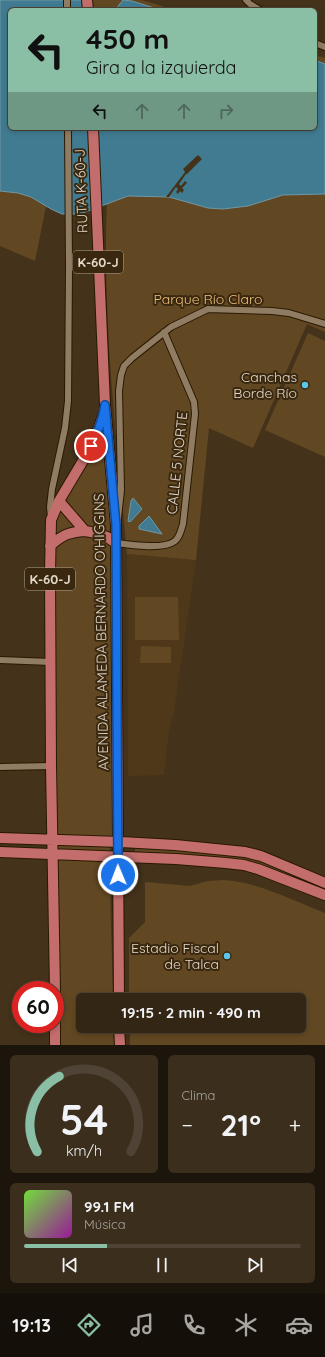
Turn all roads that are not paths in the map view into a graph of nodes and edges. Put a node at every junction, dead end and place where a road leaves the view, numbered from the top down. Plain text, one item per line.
1 (246, 0) edge
2 (257, 8) edge
3 (68, 130) edge
4 (93, 130) edge
5 (325, 324) edge
6 (164, 332) junction
7 (105, 401) junction
8 (52, 489) junction
9 (59, 501) junction
10 (51, 520) junction
11 (116, 525) junction
12 (85, 531) junction
13 (116, 543) junction
14 (50, 546) junction
15 (0, 660) edge
16 (51, 662) junction
17 (51, 766) junction
18 (0, 767) edge
19 (0, 838) edge
20 (53, 840) junction
21 (118, 842) junction
22 (0, 852) edge
23 (53, 853) junction
24 (118, 857) junction
25 (325, 883) edge
26 (325, 896) edge
27 (55, 981) edge
28 (119, 993) edge
29 (55, 1033) edge
30 (119, 1033) edge
31 (55, 1045) edge
32 (120, 1045) edge

1 - 2 street
3 - 8 street
4 - 7 main road, RUTA K-60-J / K-60-J
5 - 6 street
6 - 11 street
6 - 13 street, CALLE 5 NORTE
7 - 9 main road, K-60-J
7 - 11 main road, AVENIDA ALAMEDA BERNARDO O'HIGGINS / K-60-J
8 - 9 street
8 - 10 street
9 - 10 main road, K-60-J
9 - 12 main road
10 - 14 main road, K-60-J
11 - 13 main road, AVENIDA ALAMEDA BERNARDO O'HIGGINS / K-60-J
12 - 13 main road
12 - 14 main road
13 - 21 main road, AVENIDA ALAMEDA BERNARDO O'HIGGINS / K-60-J
14 - 16 main road, K-60-J
15 - 16 street
16 - 17 main road, K-60-J
17 - 18 street
17 - 20 main road, K-60-J
19 - 20 main road
20 - 21 main road
20 - 23 main road
21 - 24 main road, AVENIDA ALAMEDA BERNARDO O'HIGGINS
21 - 25 main road
22 - 23 main road
23 - 24 main road
23 - 27 main road
24 - 26 main road
24 - 28 main road, AVENIDA ALAMEDA BERNARDO O'HIGGINS
29 - 31 main road
30 - 32 main road

